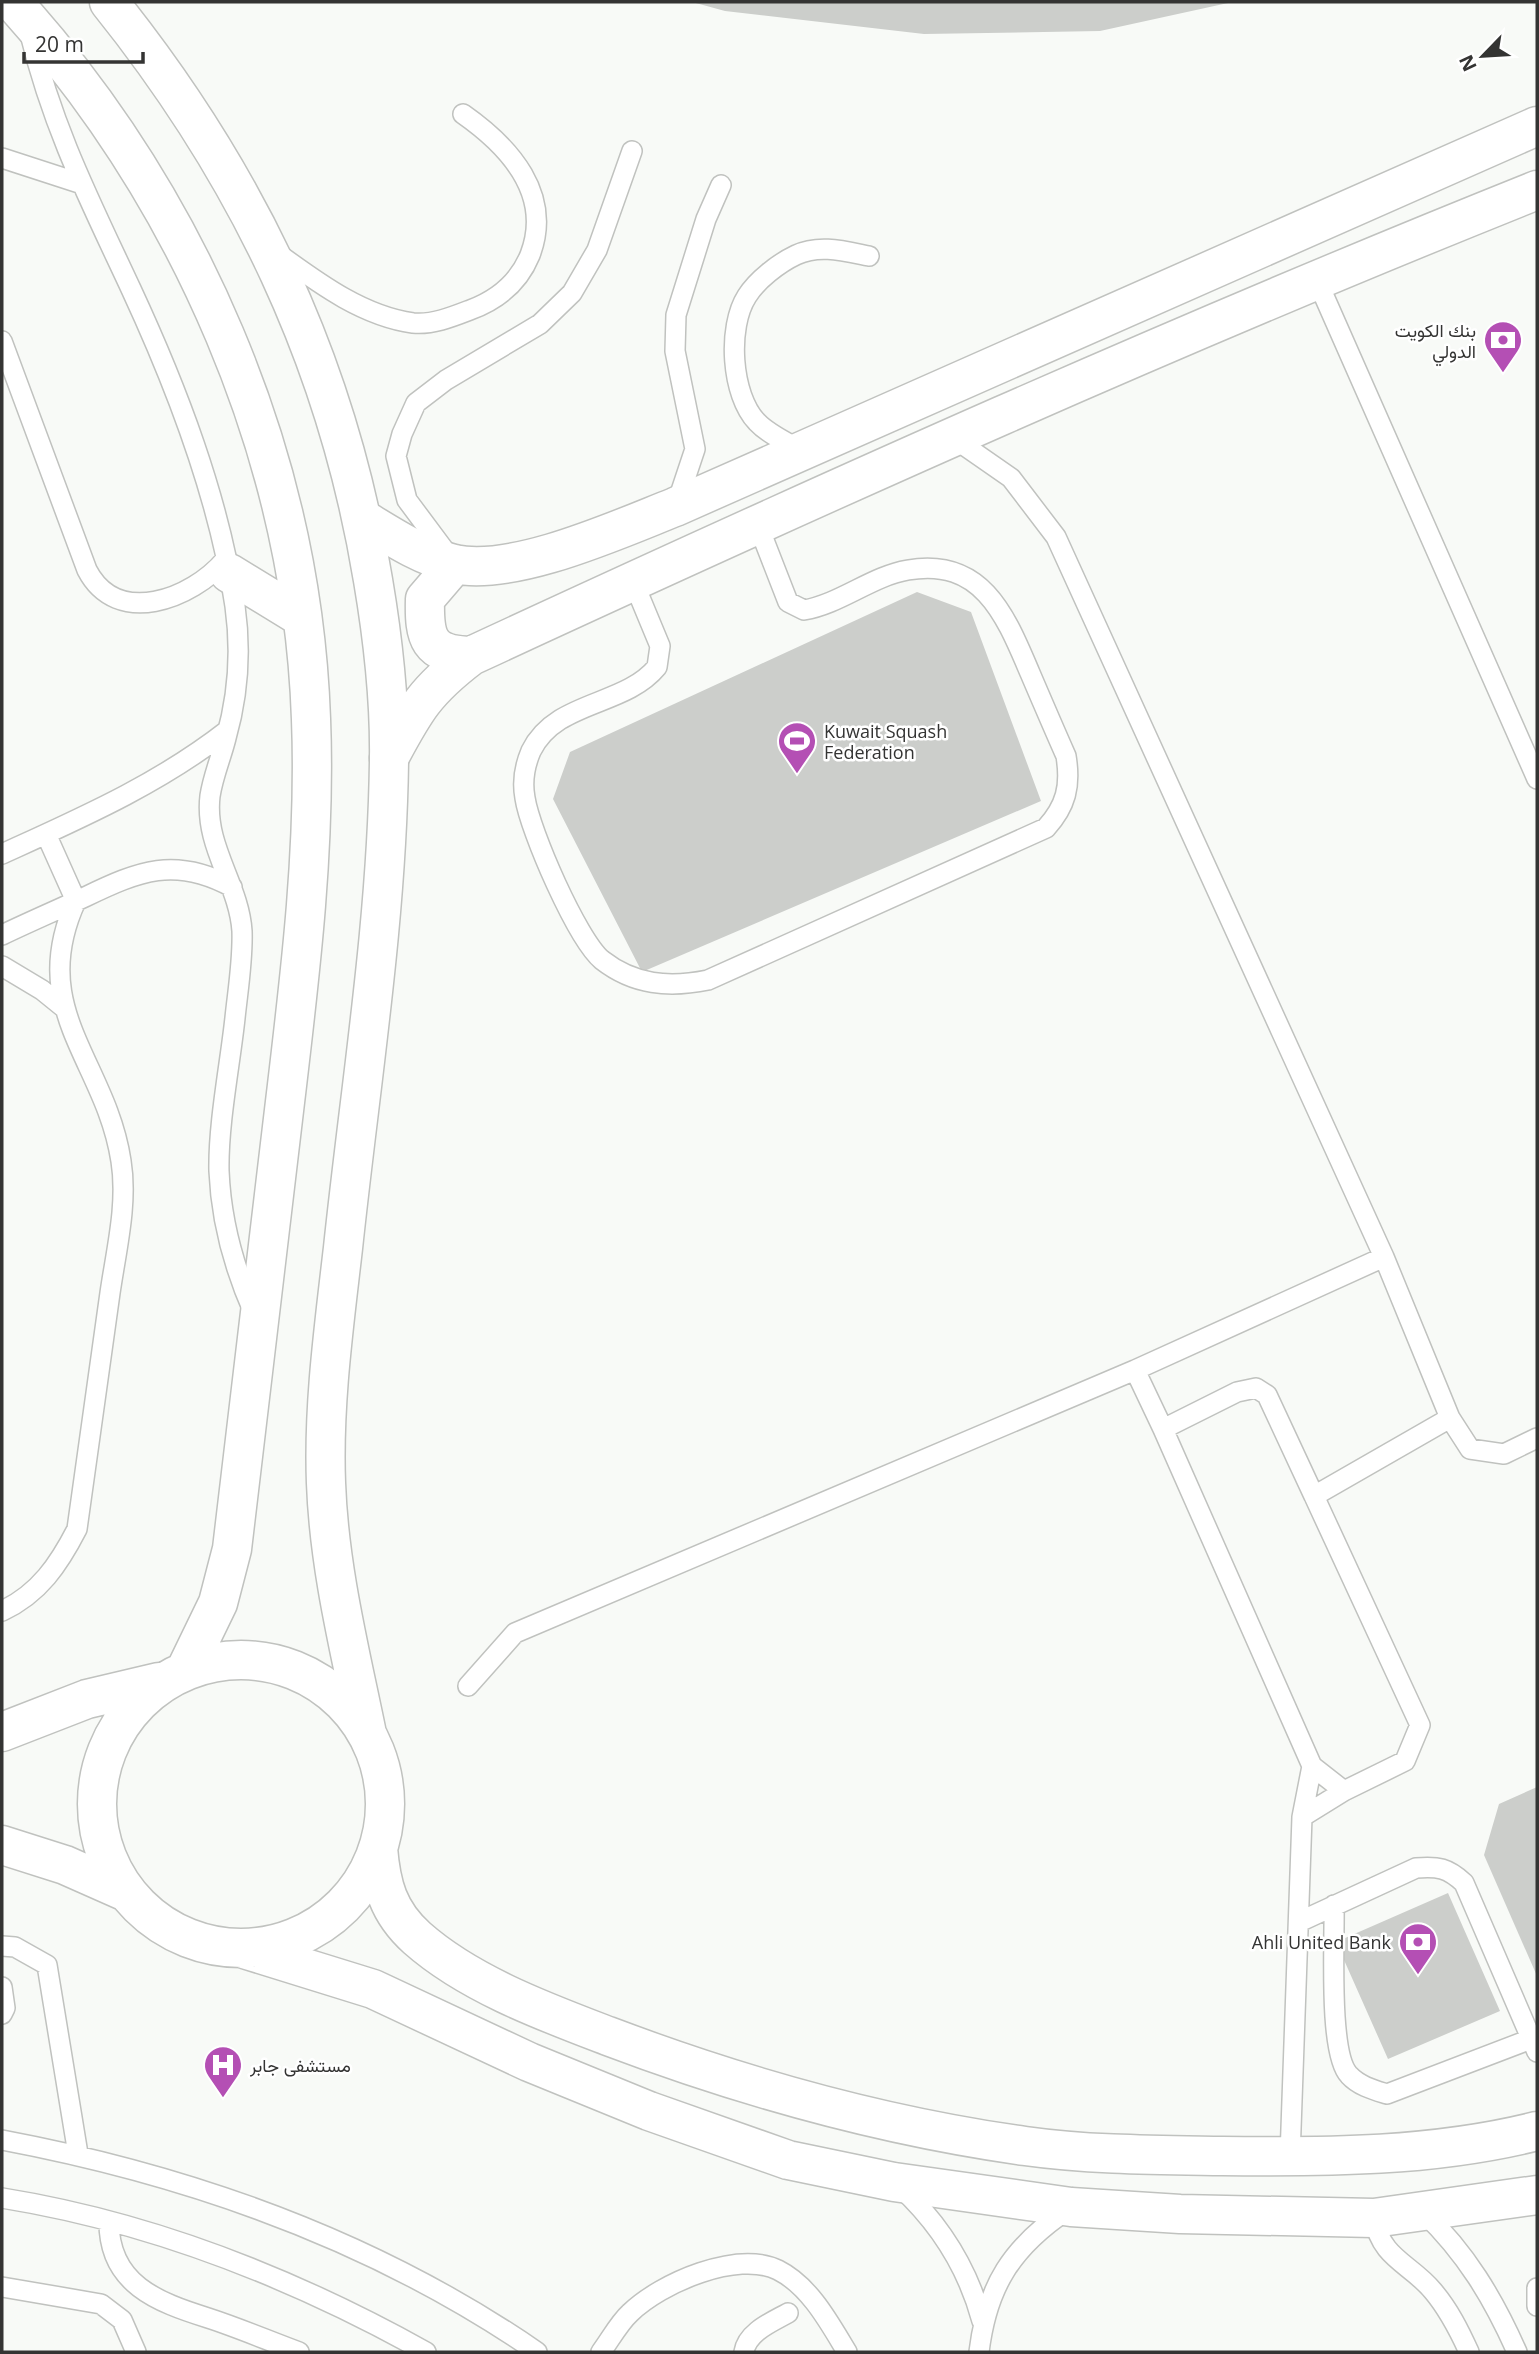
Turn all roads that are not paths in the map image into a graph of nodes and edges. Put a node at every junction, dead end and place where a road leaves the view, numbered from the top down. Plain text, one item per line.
1 (109, 2) edge
2 (20, 9) edge
3 (463, 114) dead end
4 (1537, 127) edge
5 (632, 151) dead end
6 (2, 158) edge
7 (79, 183) junction
8 (721, 184) dead end
9 (1537, 190) edge
10 (270, 248) junction
11 (869, 256) dead end
12 (1316, 278) junction
13 (2, 341) edge
14 (952, 437) junction
15 (802, 451) junction
16 (675, 507) junction
17 (363, 519) junction
18 (758, 525) junction
19 (455, 564) junction
20 (227, 566) junction
21 (633, 581) junction
22 (301, 617) junction
23 (471, 656) junction
24 (228, 730) junction
25 (389, 758) junction
26 (1537, 779) edge
27 (46, 834) junction
28 (2, 853) edge
29 (232, 887) junction
30 (76, 901) junction
31 (2, 935) edge
32 (2, 966) edge
33 (63, 1007) junction
34 (1384, 1257) junction
35 (260, 1326) junction
36 (1135, 1370) junction
37 (1450, 1418) junction
38 (1163, 1429) junction
39 (1537, 1438) edge
40 (1314, 1496) junction
41 (2, 1611) edge
42 (175, 1675) junction
43 (468, 1686) dead end
44 (2, 1732) edge
45 (367, 1734) junction
46 (1312, 1766) junction
47 (1344, 1791) junction
48 (1302, 1818) junction
49 (2, 1845) edge
50 (378, 1848) junction
51 (126, 1892) junction
52 (1334, 1906) junction
53 (1299, 1922) junction
54 (2, 1946) edge
55 (244, 1949) junction
56 (2, 1987) edge
57 (2, 2014) edge
58 (1534, 2045) edge
59 (1537, 2131) edge
60 (2, 2140) edge
61 (78, 2154) junction
62 (1290, 2157) junction
63 (894, 2182) junction
64 (1537, 2195) edge
65 (2, 2198) edge
66 (1071, 2207) junction
67 (1423, 2212) junction
68 (1374, 2218) junction
69 (109, 2222) junction
70 (2, 2287) edge
71 (1537, 2288) edge
72 (1537, 2306) edge
73 (788, 2313) dead end
74 (982, 2321) junction
75 (136, 2352) edge
76 (299, 2352) edge
77 (426, 2352) edge
78 (537, 2352) edge
79 (601, 2352) edge
80 (744, 2352) edge
81 (847, 2352) edge
82 (979, 2352) edge
83 (1469, 2352) edge
84 (1517, 2352) edge

1 - 10 street
2 - 7 lane
2 - 22 street
3 - 10 lane
4 - 15 street
5 - 19 lane
6 - 7 lane
7 - 20 lane
8 - 16 lane
9 - 12 street
10 - 17 street
11 - 15 lane
12 - 14 street
12 - 26 lane
13 - 20 lane
14 - 18 street
14 - 34 lane
15 - 16 street
16 - 19 street
17 - 19 street
17 - 25 street
18 - 21 street
18 - 21 lane
19 - 23 street
20 - 22 street
20 - 24 lane
21 - 23 street
22 - 35 street
23 - 25 street
24 - 27 lane
24 - 29 lane
25 - 45 street
27 - 28 lane
27 - 30 lane
29 - 30 lane
29 - 35 lane
30 - 31 lane
30 - 33 lane
32 - 33 lane
33 - 41 lane
34 - 36 lane
34 - 37 lane
35 - 42 street
36 - 38 lane
36 - 43 lane
37 - 39 lane
37 - 40 lane
38 - 40 lane
38 - 46 lane
40 - 47 lane
42 - 44 street
42 - 45 street
42 - 51 street
45 - 50 street
46 - 47 lane
46 - 48 lane
47 - 48 lane
48 - 53 lane
49 - 51 street
50 - 55 street
50 - 62 street
51 - 55 street
52 - 53 lane
52 - 58 lane
52 - 58 lane
53 - 62 lane
54 - 61 lane
55 - 63 street
56 - 57 lane
59 - 62 street
60 - 61 lane
61 - 78 lane
63 - 66 street
63 - 74 lane
64 - 67 street
65 - 69 lane
66 - 68 street
66 - 74 lane
67 - 68 street
67 - 84 lane
68 - 83 lane
69 - 76 lane
69 - 77 lane
70 - 75 lane
71 - 72 lane
73 - 80 lane
74 - 82 lane
79 - 81 lane

